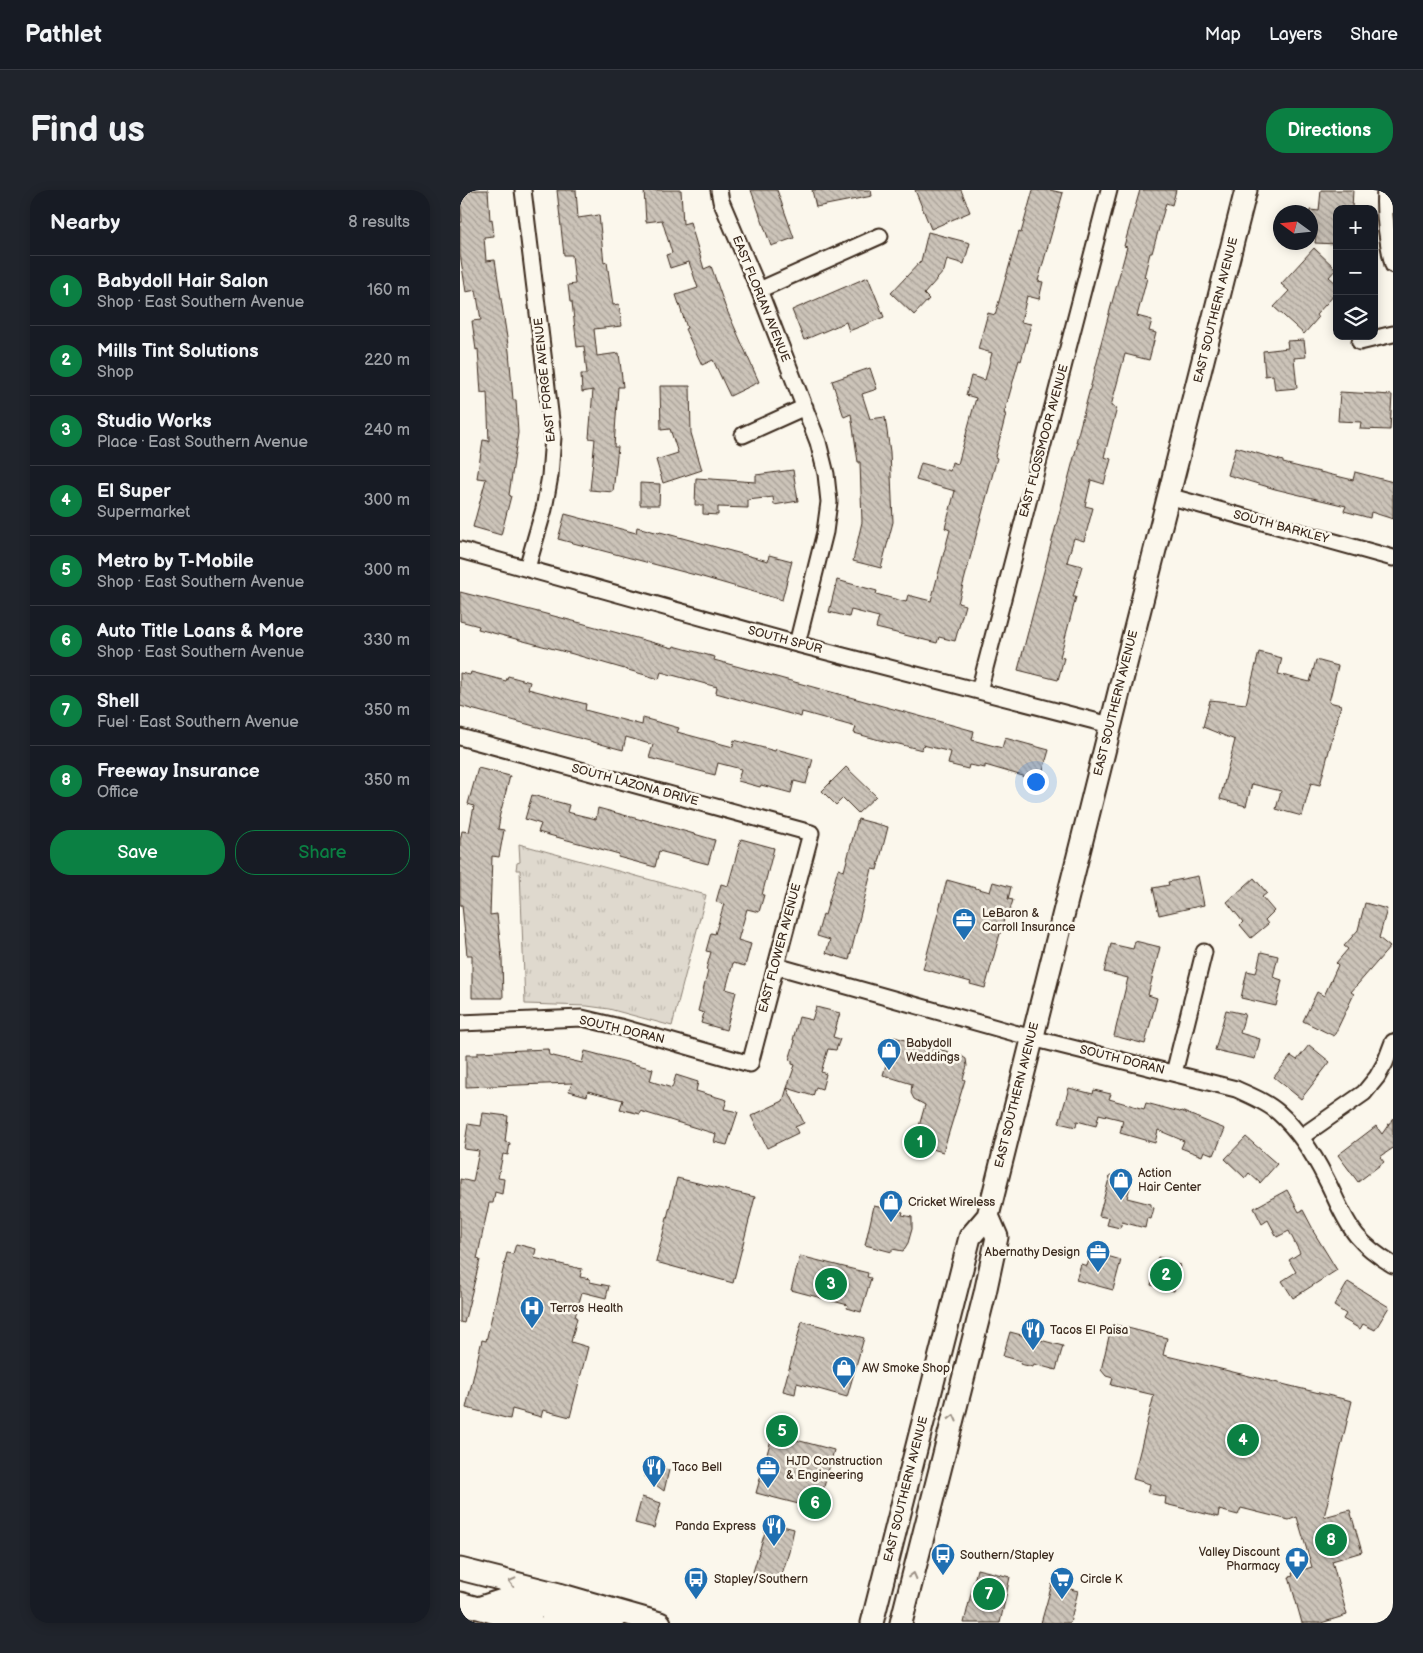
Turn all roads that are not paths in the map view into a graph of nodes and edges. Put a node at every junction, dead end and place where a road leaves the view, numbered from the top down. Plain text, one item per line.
1 (523, 190) edge
2 (719, 190) edge
3 (1109, 190) edge
4 (1246, 190) edge
5 (1384, 190) edge
6 (880, 236) dead end
7 (1393, 266) edge
8 (759, 290) junction
9 (1393, 334) edge
10 (1360, 342) dead end
11 (805, 407) junction
12 (742, 435) dead end
13 (1168, 496) junction
14 (460, 550) edge
15 (1393, 558) edge
16 (527, 568) junction
17 (797, 644) junction
18 (978, 691) junction
19 (1110, 725) junction
20 (460, 736) edge
21 (811, 833) joint
22 (1204, 952) dead end
23 (776, 966) junction
24 (460, 1023) edge
25 (1032, 1038) junction
26 (1393, 1042) edge
27 (750, 1064) joint
28 (1174, 1073) junction
29 (1301, 1137) junction
30 (988, 1216) junction
31 (1393, 1265) edge
32 (960, 1280) junction
33 (963, 1380) junction
34 (460, 1569) edge
35 (559, 1594) junction
36 (469, 1606) edge
37 (632, 1615) junction
38 (532, 1623) edge
39 (551, 1623) edge
40 (660, 1623) edge
41 (872, 1623) edge
42 (901, 1623) edge

1 - 16 street, EAST FORGE AVENUE
2 - 8 street, EAST FLORIAN AVENUE
3 - 18 street, EAST FLOSSMOOR AVENUE
4 - 13 main road, EAST SOUTHERN AVENUE
5 - 7 street
6 - 8 street
8 - 11 street, EAST FLORIAN AVENUE
9 - 10 street
11 - 12 street
11 - 17 street, EAST FLORIAN AVENUE
13 - 15 street, SOUTH BARKLEY
13 - 19 main road, EAST SOUTHERN AVENUE
14 - 16 street, SOUTH SPUR
16 - 17 street, SOUTH SPUR
17 - 18 street, SOUTH SPUR
18 - 19 street, SOUTH SPUR
19 - 25 main road, EAST SOUTHERN AVENUE
20 - 21 street, SOUTH LAZONA DRIVE
21 - 23 street, EAST FLOWER AVENUE
22 - 28 street
23 - 25 street, SOUTH DORAN
23 - 27 street, EAST FLOWER AVENUE
24 - 27 street, SOUTH DORAN
25 - 28 street, SOUTH DORAN
25 - 30 main road, EAST SOUTHERN AVENUE
26 - 29 street
28 - 29 street, SOUTH DORAN
29 - 31 street, SOUTH DORAN
30 - 32 main road, EAST SOUTHERN AVENUE
30 - 33 main road
32 - 33 main road
32 - 41 main road, EAST SOUTHERN AVENUE
42 -> 33 main road
35 -> 34 main road
35 - 36 main road
35 - 37 main road
36 - 38 main road
37 - 39 main road
37 - 40 main road

